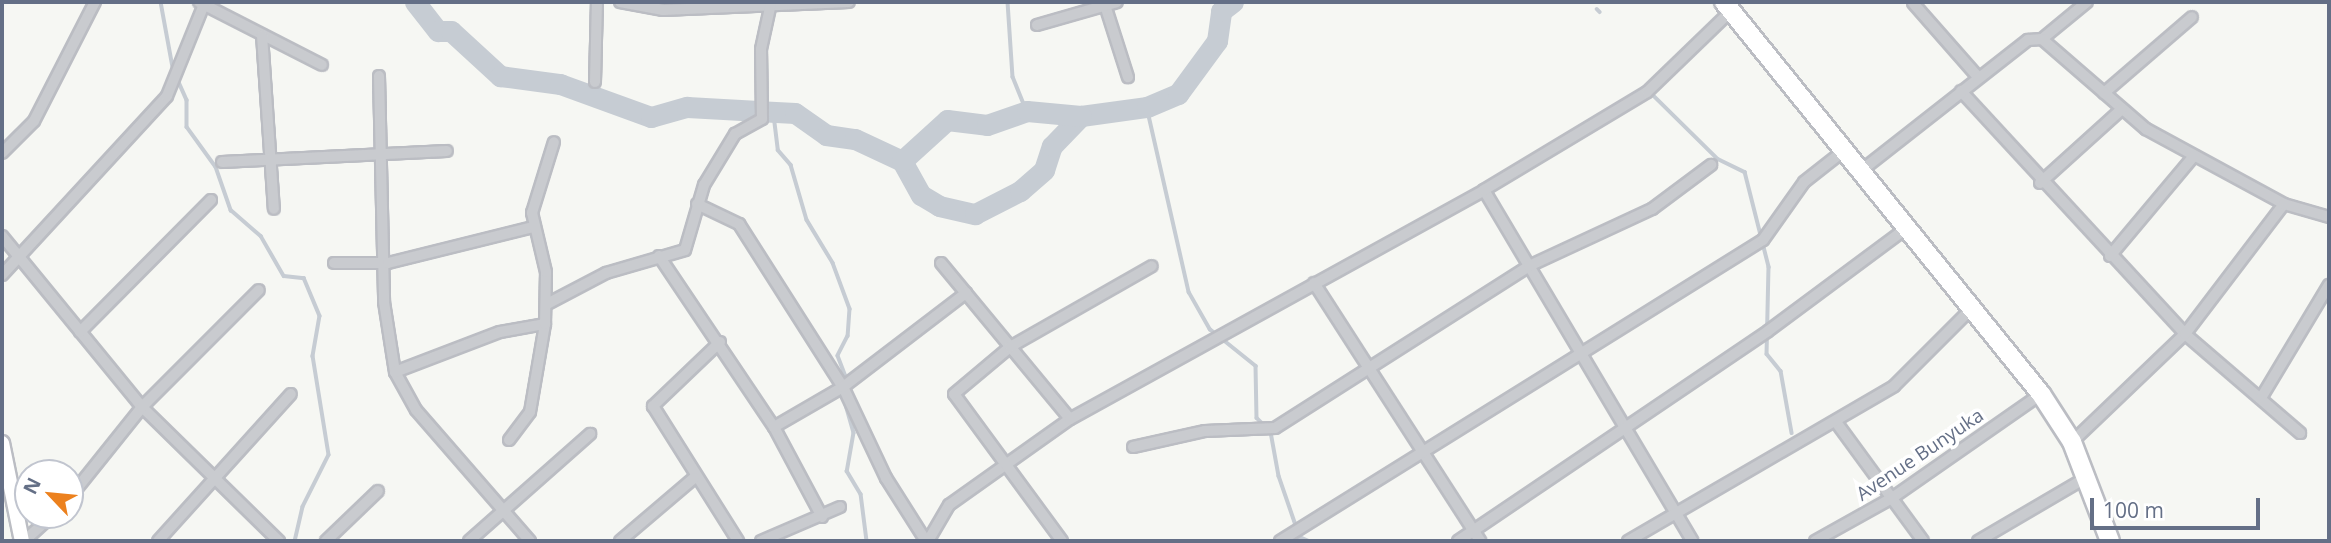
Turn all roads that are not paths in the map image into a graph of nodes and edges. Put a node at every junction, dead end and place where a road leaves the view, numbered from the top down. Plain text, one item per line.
1 (95, 2) edge
2 (203, 2) edge
3 (597, 2) edge
4 (620, 2) edge
5 (849, 2) edge
6 (1117, 2) edge
7 (2087, 2) edge
8 (771, 3) edge
9 (1913, 3) edge
10 (1105, 4) edge
11 (1728, 7) edge
12 (2192, 17) dead end
13 (1037, 25) dead end
14 (261, 35) junction
15 (2042, 39) junction
16 (322, 65) dead end
17 (379, 76) dead end
18 (1128, 77) dead end
19 (1978, 78) junction
20 (595, 82) dead end
21 (1961, 91) junction
22 (2104, 93) junction
23 (2122, 109) junction
24 (554, 142) dead end
25 (1846, 149) junction
26 (447, 151) dead end
27 (2, 153) edge
28 (385, 155) junction
29 (2194, 156) junction
30 (272, 161) junction
31 (222, 162) dead end
32 (1711, 165) dead end
33 (1862, 170) junction
34 (2040, 183) junction
35 (1484, 190) junction
36 (211, 200) dead end
37 (697, 204) junction
38 (2284, 204) junction
39 (274, 209) dead end
40 (2329, 217) edge
41 (534, 227) junction
42 (1908, 227) junction
43 (2, 236) edge
44 (660, 256) junction
45 (2110, 256) junction
46 (18, 260) junction
47 (941, 262) dead end
48 (334, 263) dead end
49 (388, 263) junction
50 (1152, 266) dead end
51 (1530, 266) junction
52 (2, 275) edge
53 (1314, 283) junction
54 (260, 290) dead end
55 (2328, 290) edge
56 (966, 293) junction
57 (547, 304) junction
58 (1972, 308) junction
59 (545, 324) junction
60 (80, 332) junction
61 (2185, 334) junction
62 (720, 342) junction
63 (1010, 347) junction
64 (1581, 351) junction
65 (1366, 367) junction
66 (395, 372) junction
67 (843, 387) junction
68 (291, 394) dead end
69 (2041, 394) junction
70 (2261, 398) junction
71 (142, 407) junction
72 (1070, 419) junction
73 (1836, 422) junction
74 (1626, 427) junction
75 (774, 428) junction
76 (2300, 433) dead end
77 (590, 434) dead end
78 (509, 440) dead end
79 (2072, 442) junction
80 (2, 443) edge
81 (1133, 447) dead end
82 (1423, 456) junction
83 (1005, 463) junction
84 (214, 477) junction
85 (2087, 477) junction
86 (694, 478) junction
87 (84, 480) edge
88 (378, 491) dead end
89 (1892, 498) junction
90 (840, 507) dead end
91 (1675, 510) junction
92 (504, 512) junction
93 (822, 517) junction
94 (37, 529) edge
95 (1473, 531) junction
96 (23, 541) edge
97 (158, 541) edge
98 (279, 541) edge
99 (326, 541) edge
100 (469, 541) edge
101 (530, 541) edge
102 (620, 541) edge
103 (738, 541) edge
104 (761, 541) edge
105 (927, 541) edge
106 (1062, 541) edge
107 (1280, 541) edge
108 (1458, 541) edge
109 (1480, 541) edge
110 (1628, 541) edge
111 (1692, 541) edge
112 (1815, 541) edge
113 (1923, 541) edge
114 (1978, 541) edge
115 (2110, 541) edge

1 - 27 street
2 - 14 street
2 - 46 street
3 - 20 street
4 - 8 street
5 - 8 street
6 - 10 street
7 - 15 street
8 - 37 street
9 - 19 street
10 - 13 street
10 - 18 street
11 - 25 highway
11 - 35 street
12 - 22 street
14 - 16 street
14 - 30 street
15 - 19 street
15 - 22 street
17 - 28 street
19 - 21 street
21 - 33 street
21 - 34 street
22 - 23 street
23 - 29 street
23 - 34 street
24 - 41 street
25 - 33 highway
25 - 64 street
26 - 28 street
28 - 30 street
28 - 49 street
29 - 38 street
29 - 45 street
30 - 31 street
30 - 39 street
32 - 51 street
33 - 42 highway
34 - 45 street
35 - 51 street
35 - 53 street
36 - 60 street
37 - 44 street
37 - 67 street
38 - 40 street
38 - 61 street
41 - 49 street
41 - 57 street
42 - 58 highway
42 - 74 street
43 - 46 street
44 - 57 street
44 - 62 street
45 - 61 street
46 - 52 street
46 - 60 street
47 - 56 street
48 - 49 street
49 - 66 street
50 - 63 street
51 - 64 street
51 - 65 street
53 - 65 street
53 - 72 street
54 - 71 street
55 - 70 street
56 - 63 street
56 - 67 street
57 - 59 street
58 - 69 highway
58 - 73 street
59 - 66 street
59 - 78 street
60 - 71 street
61 - 70 street
61 - 79 street
62 - 75 street
62 - 86 street
63 - 72 street
63 - 83 street
64 - 74 street
64 - 82 street
65 - 81 street
65 - 82 street
66 - 92 street
67 - 75 street
67 - 105 street
68 - 84 street
69 - 79 highway
69 - 89 street, Avenue Bunyuka
70 - 76 street
71 - 84 street
71 - 87 street
72 - 83 street
73 - 89 street
73 - 91 street
74 - 91 street
74 - 95 street
75 - 93 street
77 - 92 street
79 - 85 highway
80 - 96 street
82 - 95 street
82 - 107 street
83 - 105 street
83 - 106 street
84 - 97 street
84 - 98 street
85 - 114 street
85 - 115 highway
86 - 102 street
86 - 103 street
88 - 99 street
89 - 112 street, Avenue Bunyuka
89 - 113 street
90 - 93 street
91 - 110 street
91 - 111 street
92 - 100 street
92 - 101 street
93 - 104 street
94 - 96 street
95 - 108 street
95 - 109 street

